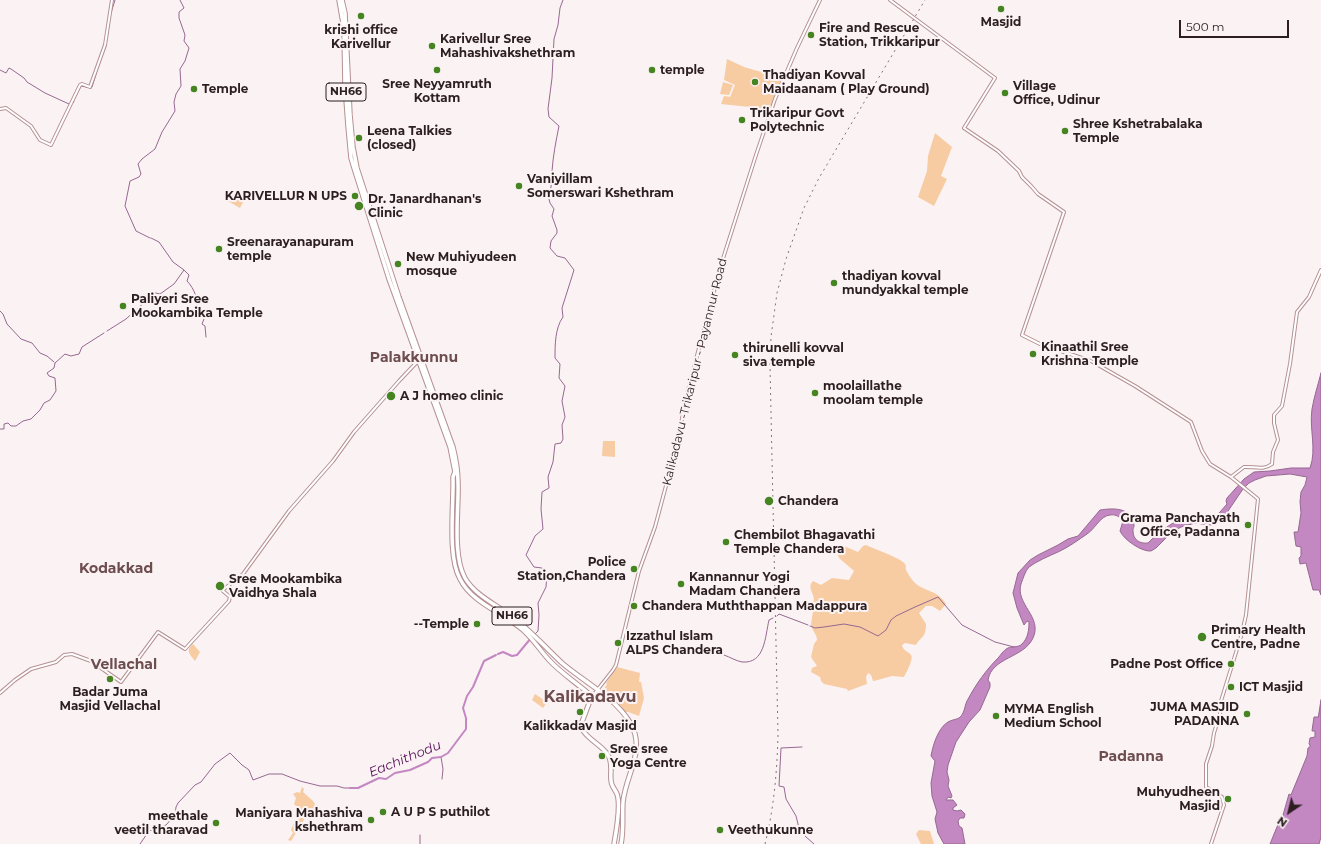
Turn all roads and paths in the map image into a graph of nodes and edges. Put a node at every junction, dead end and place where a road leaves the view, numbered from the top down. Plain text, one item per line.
1 (112, 0) edge
2 (339, 0) edge
3 (342, 0) edge
4 (820, 0) edge
5 (890, 0) edge
6 (0, 109) edge
7 (360, 183) junction
8 (1321, 270) edge
9 (420, 363) junction
10 (1231, 477) junction
11 (597, 690) junction
12 (0, 693) edge
13 (591, 698) junction
14 (614, 844) edge
15 (621, 844) edge
16 (1211, 844) edge

1 - 6 main road
2 - 7 highway, NH66
3 - 7 highway, NH66
4 - 11 main road, Kalikadavu -Trikaripur - Payannur Road
5 - 10 main road
7 - 9 highway, NH66
8 - 10 main road
9 - 11 highway, NH66
9 - 12 main road
9 - 13 highway, NH66
10 - 16 main road
11 - 13 main road, Kalikadavu -Trikaripur - Payannur Road
11 - 15 highway, NH66
13 - 14 highway

